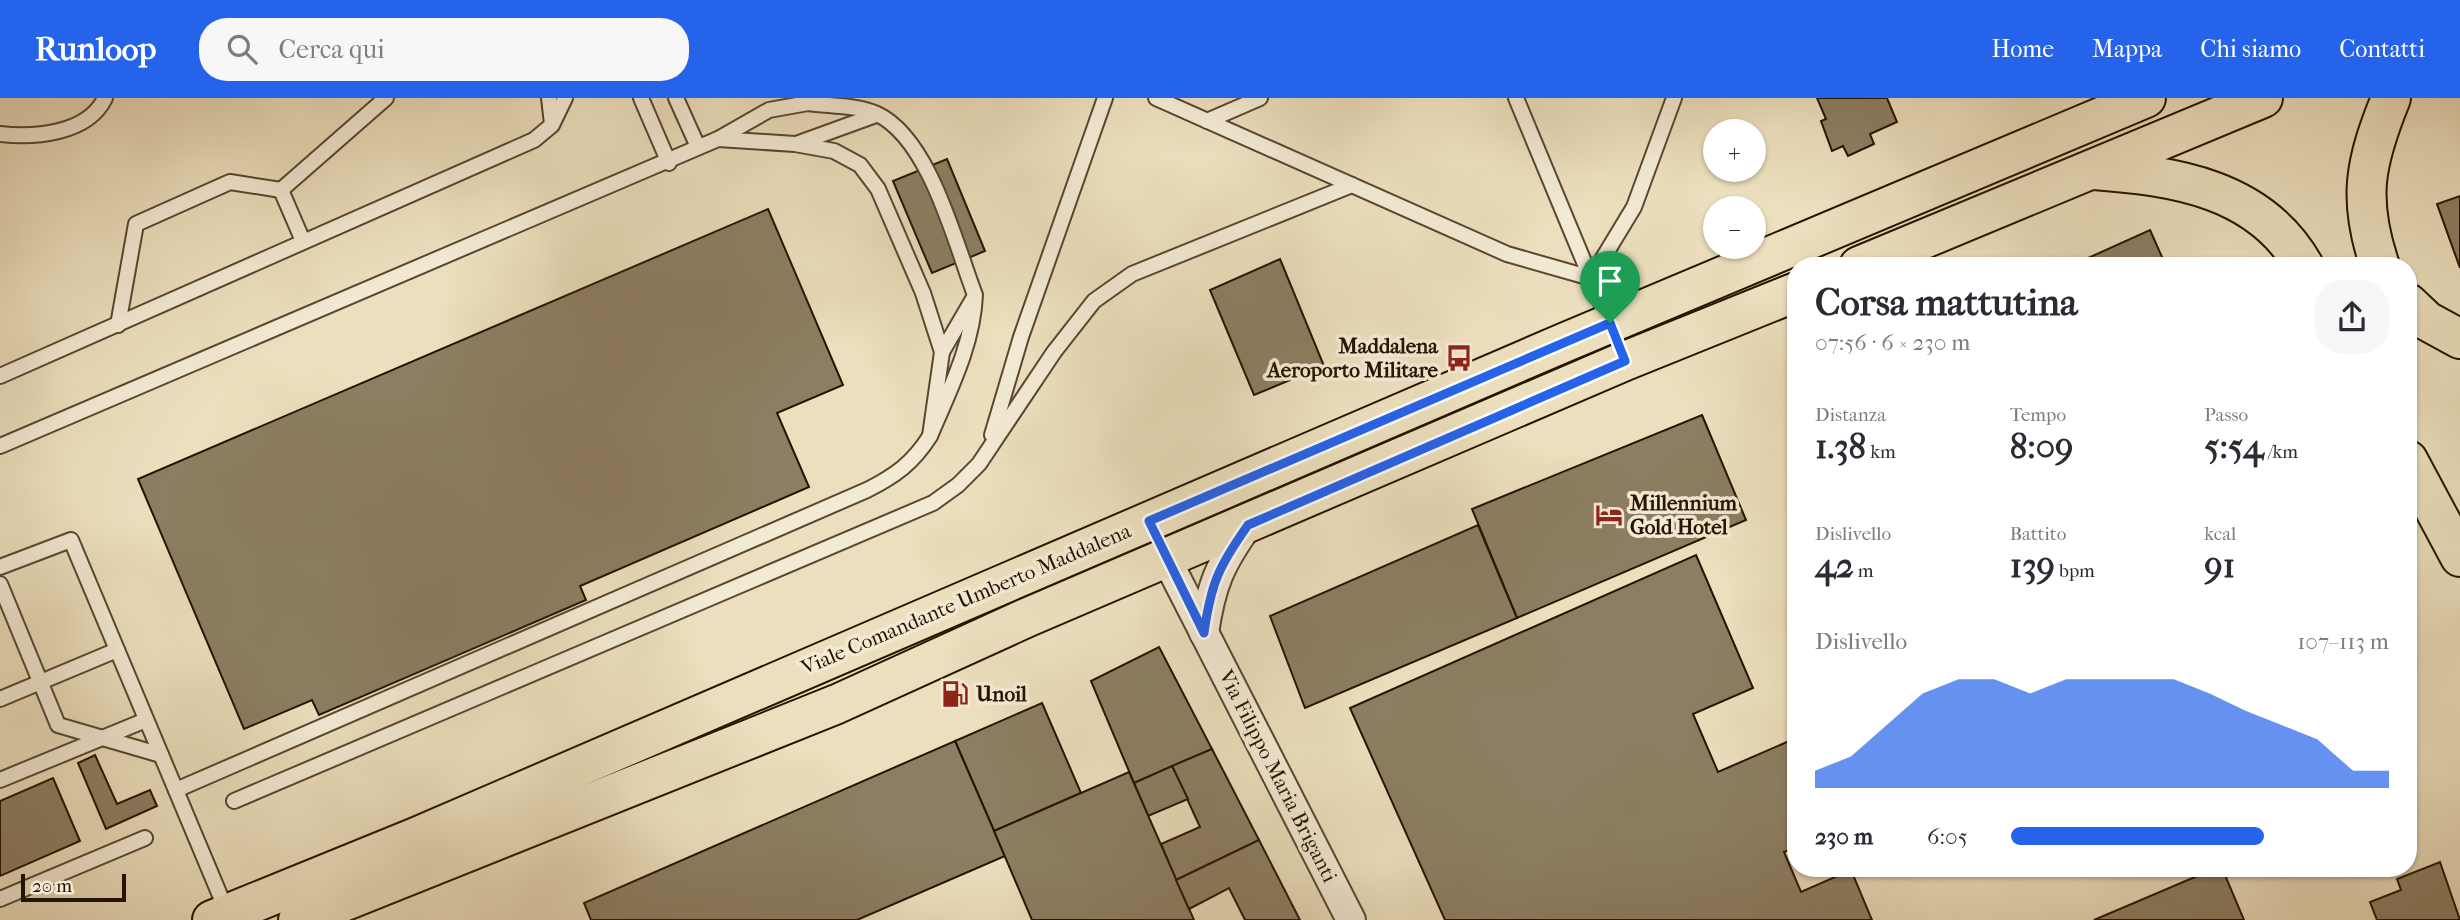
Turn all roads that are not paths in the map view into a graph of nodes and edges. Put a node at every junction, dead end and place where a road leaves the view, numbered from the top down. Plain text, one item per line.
1 (105, 98) edge
2 (386, 98) edge
3 (549, 98) edge
4 (565, 98) edge
5 (641, 98) edge
6 (676, 98) edge
7 (1105, 98) edge
8 (1156, 98) edge
9 (1260, 98) edge
10 (1516, 98) edge
11 (1674, 98) edge
12 (2146, 98) edge
13 (2263, 98) edge
14 (2391, 98) edge
15 (1241, 103) edge
16 (877, 114) junction
17 (1208, 121) junction
18 (552, 125) junction
19 (0, 134) edge
20 (718, 139) junction
21 (795, 144) junction
22 (698, 147) junction
23 (669, 163) junction
24 (2094, 170) junction
25 (1352, 185) junction
26 (281, 190) junction
27 (303, 241) junction
28 (1881, 257) edge
29 (2297, 257) edge
30 (2377, 257) edge
31 (1591, 278) junction
32 (975, 295) junction
33 (1787, 296) edge
34 (2417, 312) edge
35 (1610, 323) junction
36 (118, 325) junction
37 (2460, 339) edge
38 (942, 352) junction
39 (1625, 361) junction
40 (0, 376) edge
41 (930, 436) junction
42 (0, 446) edge
43 (988, 450) junction
44 (2417, 476) edge
45 (1149, 521) junction
46 (1248, 525) junction
47 (2455, 541) edge
48 (1167, 560) junction
49 (0, 567) edge
50 (0, 584) edge
51 (1204, 633) junction
52 (117, 650) junction
53 (40, 682) junction
54 (0, 699) edge
55 (146, 720) junction
56 (106, 737) junction
57 (161, 755) junction
58 (0, 780) edge
59 (176, 790) junction
60 (234, 800) dead end
61 (145, 838) dead end
62 (0, 899) edge
63 (219, 917) edge
64 (298, 920) edge
65 (1351, 920) edge

1 - 19 lane
2 - 26 lane
3 - 18 lane
4 - 18 lane
5 - 23 lane
6 - 22 lane
7 - 43 lane
8 - 17 lane
9 - 15 lane
10 - 31 lane
11 - 31 lane
12 - 35 main road, Viale Comandante Umberto Maddalena
13 - 24 main road
14 - 30 main road
15 - 17 lane
16 - 20 lane
16 - 21 lane
16 - 32 lane
17 - 25 lane
18 - 27 lane
20 - 21 lane
20 - 22 lane
21 - 38 lane
22 - 23 lane
23 - 42 lane
24 - 28 main road
24 - 29 main road
25 - 31 lane
25 - 43 lane
26 - 27 lane
26 - 36 lane
27 - 36 lane
31 - 35 lane
32 - 38 lane
32 - 41 lane
33 - 39 main road, Viale Comandante Umberto Maddalena
34 - 37 main road
35 - 39 main road
35 - 45 main road, Viale Comandante Umberto Maddalena
36 - 40 lane
38 - 41 lane
39 - 46 main road, Viale Comandante Umberto Maddalena
41 - 59 lane
43 - 60 lane
44 - 47 main road
45 - 48 main road
45 - 63 main road, Viale Comandante Umberto Maddalena
46 - 48 main road, Viale Comandante Umberto Maddalena
46 - 51 street
48 - 51 street, Via Filippo Maria Briganti
48 - 64 main road, Viale Comandante Umberto Maddalena
49 - 52 lane
50 - 53 lane
51 - 65 street, Via Filippo Maria Briganti
52 - 53 lane
52 - 55 lane
53 - 54 lane
53 - 56 lane
55 - 56 lane
55 - 57 lane
56 - 57 lane
56 - 58 lane
57 - 59 lane
59 - 63 lane
61 - 62 lane

